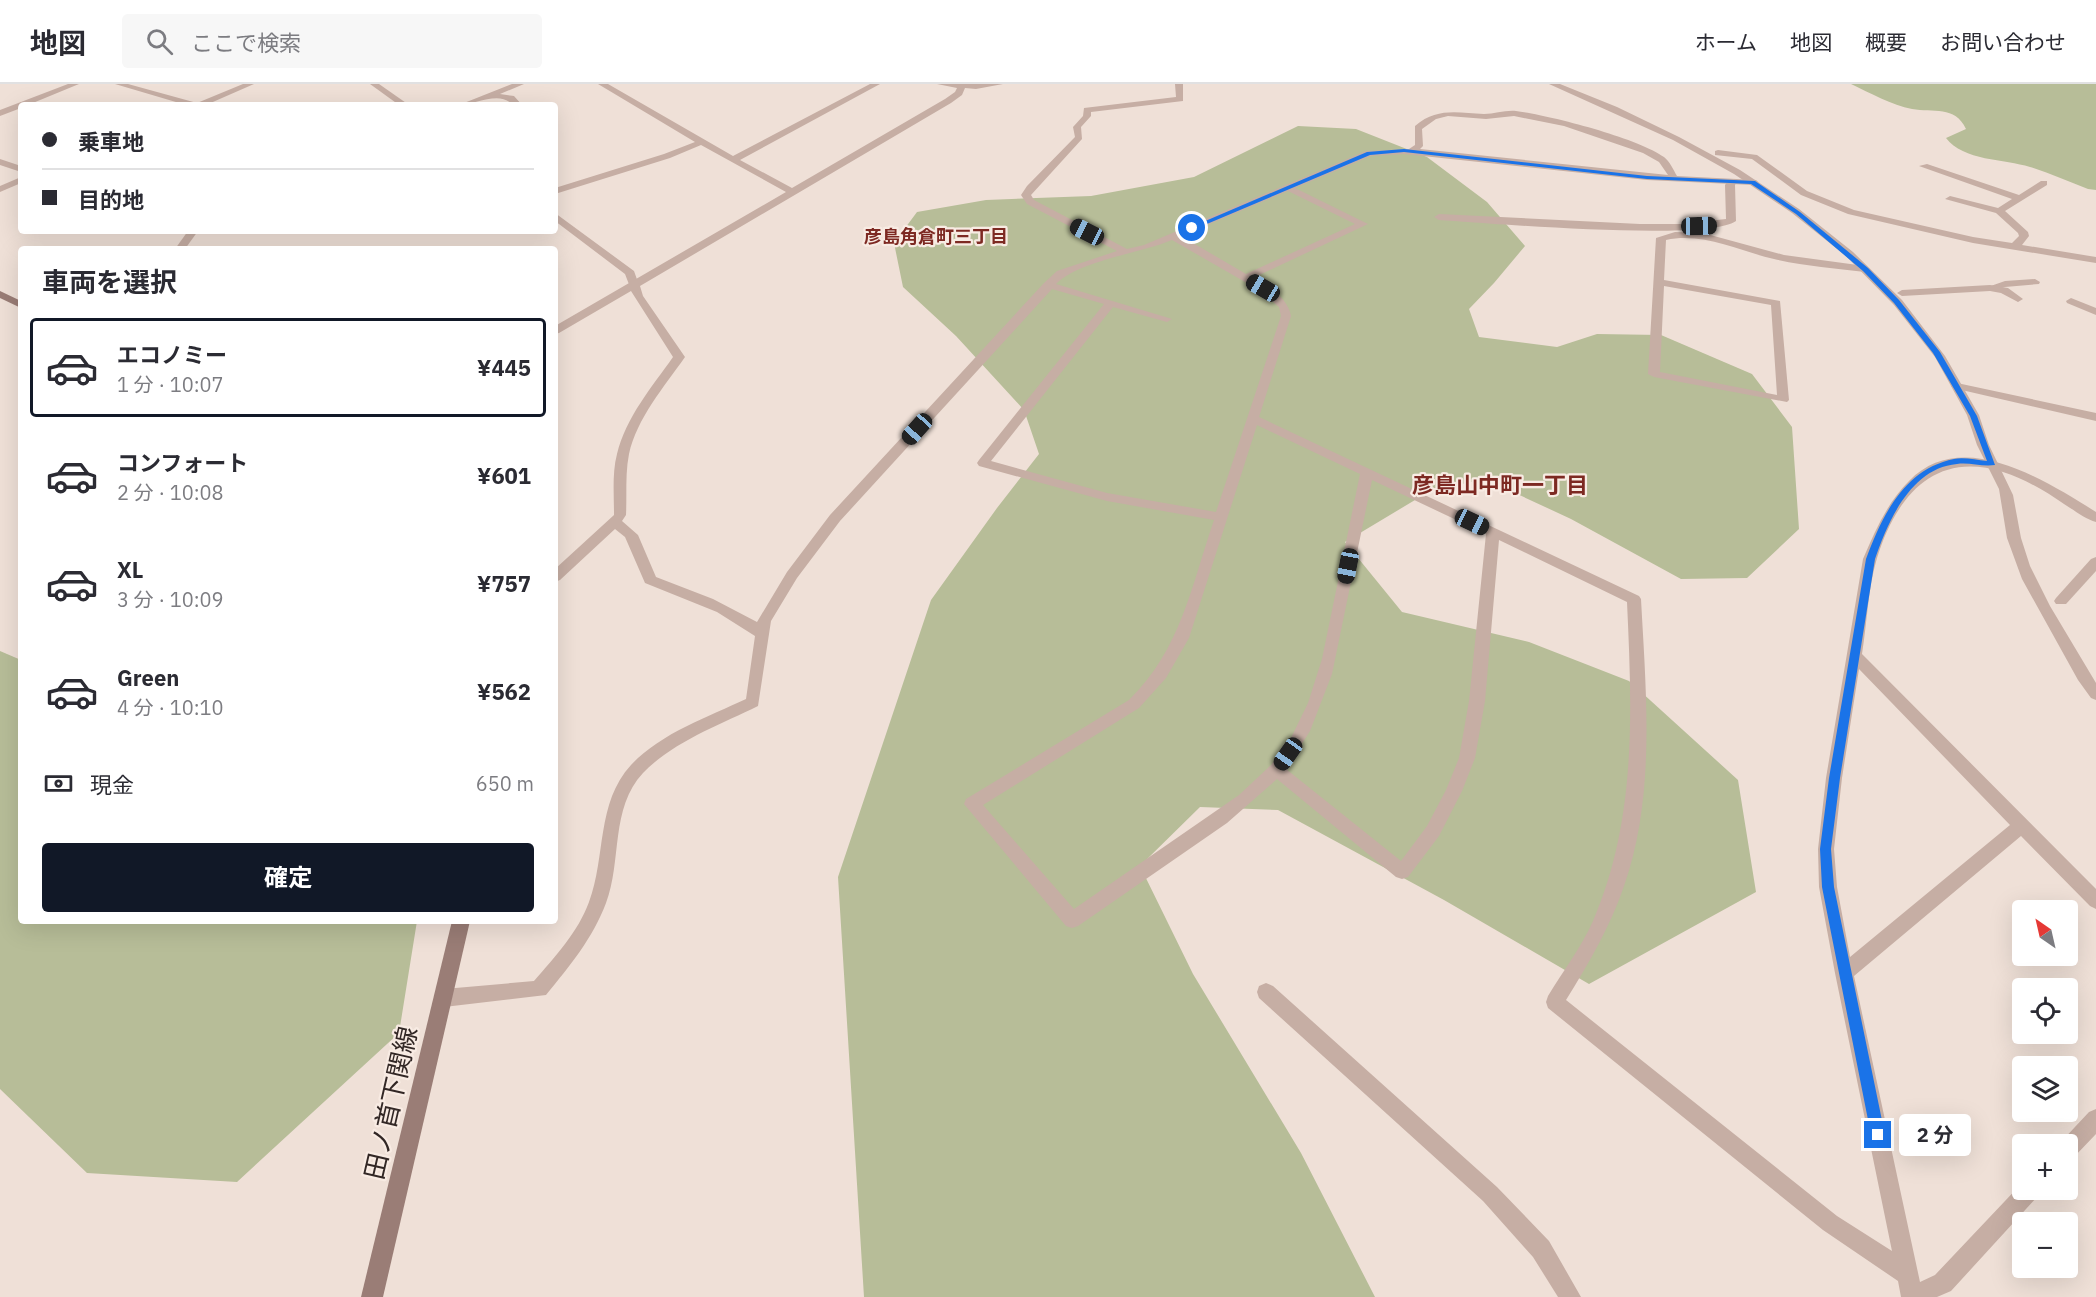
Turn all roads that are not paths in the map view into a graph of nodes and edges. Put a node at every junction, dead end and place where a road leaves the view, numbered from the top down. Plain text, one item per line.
1 (75, 84) edge
2 (119, 84) edge
3 (250, 84) edge
4 (374, 84) edge
5 (520, 84) edge
6 (602, 84) edge
7 (876, 84) edge
8 (941, 84) edge
9 (999, 84) edge
10 (1179, 84) edge
11 (1552, 84) edge
12 (962, 85) edge
13 (487, 96) junction
14 (28, 102) edge
15 (186, 102) edge
16 (205, 102) edge
17 (401, 102) edge
18 (471, 102) edge
19 (515, 102) edge
20 (18, 106) edge
21 (0, 113) edge
22 (702, 142) junction
23 (1411, 151) junction
24 (1718, 153) dead end
25 (733, 160) junction
26 (0, 162) edge
27 (1924, 166) dead end
28 (18, 168) edge
29 (1676, 179) junction
30 (18, 181) edge
31 (1732, 181) junction
32 (1753, 182) junction
33 (2044, 183) dead end
34 (1287, 187) junction
35 (0, 189) edge
36 (558, 190) edge
37 (795, 192) junction
38 (2020, 198) junction
39 (1950, 199) dead end
40 (1999, 212) junction
41 (558, 218) edge
42 (1439, 218) dead end
43 (1173, 236) junction
44 (2019, 248) junction
45 (1124, 251) junction
46 (2096, 260) edge
47 (1865, 269) junction
48 (1245, 278) junction
49 (1659, 282) junction
50 (2035, 282) dead end
51 (634, 285) junction
52 (1048, 285) junction
53 (1990, 288) junction
54 (1902, 293) dead end
55 (0, 294) edge
56 (2018, 299) dead end
57 (2071, 301) dead end
58 (18, 303) edge
59 (1110, 303) junction
60 (2096, 312) edge
61 (1167, 319) dead end
62 (558, 329) edge
63 (1957, 386) junction
64 (2096, 417) edge
65 (1254, 419) junction
66 (1992, 463) junction
67 (1367, 472) junction
68 (2094, 516) edge
69 (1221, 517) junction
70 (615, 522) junction
71 (1493, 532) junction
72 (2096, 562) edge
73 (558, 574) edge
74 (2061, 601) dead end
75 (761, 633) junction
76 (1854, 655) junction
77 (2096, 694) edge
78 (1277, 770) junction
79 (2022, 825) junction
80 (2096, 901) edge
81 (460, 924) edge
82 (1844, 973) junction
83 (1266, 992) dead end
84 (444, 998) junction
85 (2096, 1119) edge
86 (2078, 1138) edge
87 (2020, 1200) edge
88 (1907, 1274) junction
89 (372, 1297) edge
90 (1570, 1297) edge
91 (1912, 1297) edge

1 - 14 street
2 - 15 street
3 - 16 street
4 - 17 street
5 - 13 street
6 - 22 street
7 - 25 street
8 - 12 street
9 - 12 street
10 - 45 street
11 - 32 street
12 - 37 street
13 - 18 street
13 - 19 street
20 - 21 street
22 - 25 street
22 - 36 street
23 - 29 street
23 - 29 street
23 - 34 street
24 - 44 street
25 - 37 street
26 - 28 street
27 - 38 street
29 - 31 street
30 - 35 street
31 - 32 street
31 - 42 street
32 - 47 street
33 - 38 street
34 - 43 street
34 - 48 street
37 - 51 street
38 - 40 street
39 - 40 street
40 - 44 street
41 - 51 street
43 - 45 street
43 - 48 street
44 - 46 street
45 - 52 street
47 - 49 street
47 - 63 street
48 - 65 street
49 - 49 street
50 - 53 street
51 - 62 street
51 - 70 street
52 - 59 street
52 - 75 street
53 - 54 street
53 - 56 street
55 - 58 main road
57 - 60 street
59 - 61 street
59 - 69 street
63 - 64 street
63 - 66 street
65 - 67 street
65 - 69 street
66 - 68 street
66 - 76 street
66 - 77 street
67 - 71 street
67 - 78 street
69 - 78 street
70 - 73 street
70 - 75 street
71 - 78 street
71 - 88 street
72 - 74 street
75 - 84 street
76 - 79 street
76 - 82 street
79 - 80 street
79 - 82 street
81 - 84 main road, 田ノ首下関線
82 - 88 street
83 - 90 street
84 - 89 main road, 田ノ首下関線
85 - 86 street
87 - 91 street
88 - 91 street

